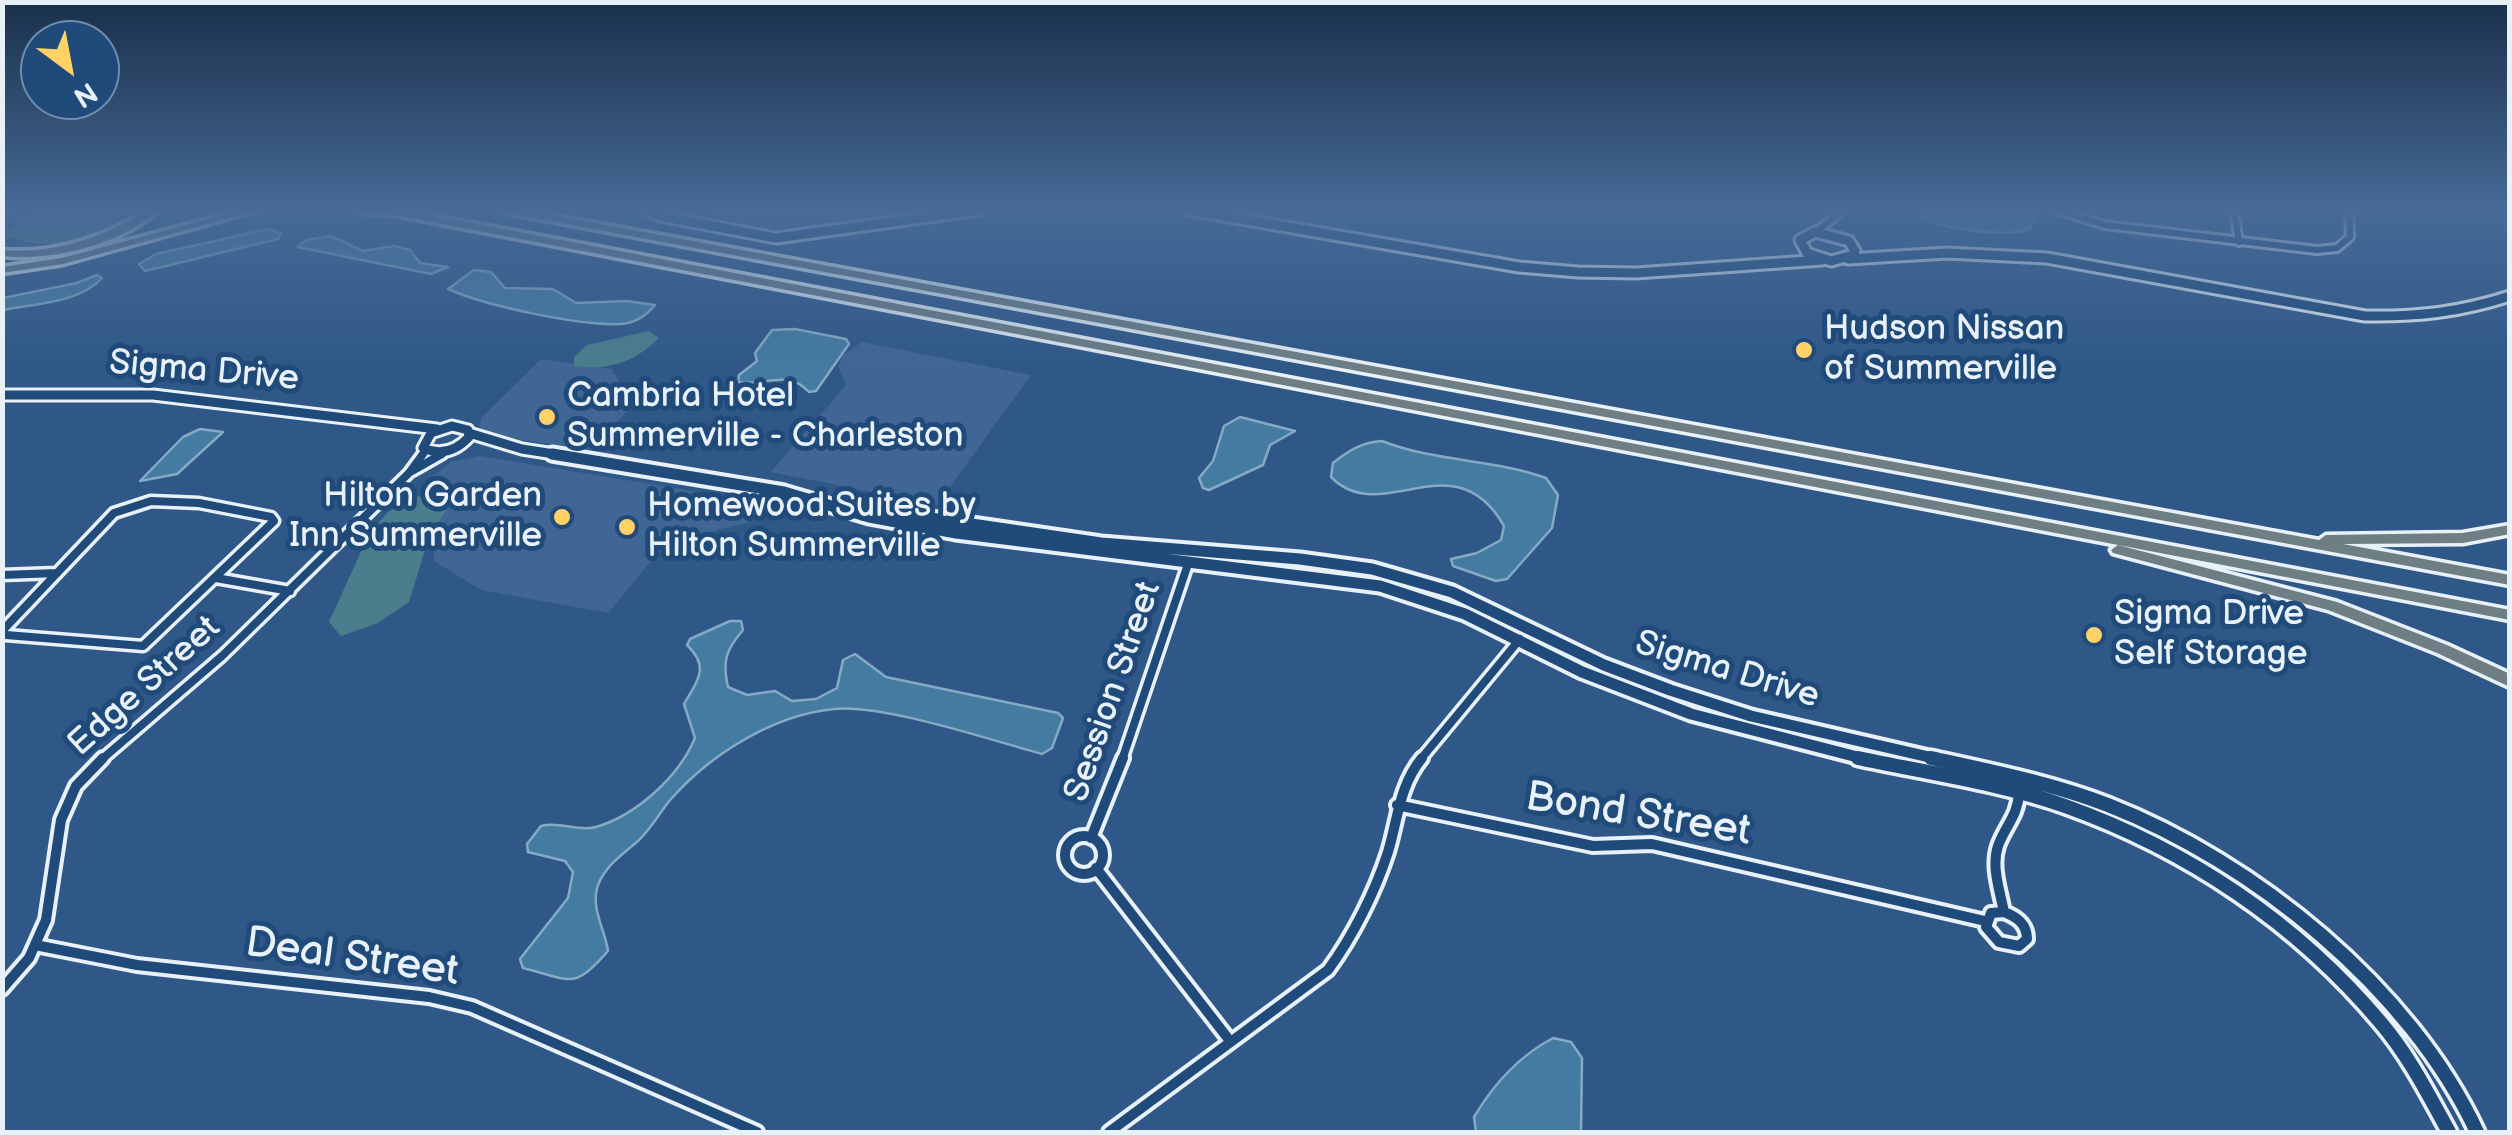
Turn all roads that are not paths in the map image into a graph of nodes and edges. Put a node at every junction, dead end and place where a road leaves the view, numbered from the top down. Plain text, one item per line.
1 (50, 263) edge
2 (666, 263) edge
3 (793, 263) edge
4 (1501, 263) edge
5 (1760, 263) edge
6 (2083, 263) edge
7 (2, 270) edge
8 (2510, 296) edge
9 (2, 395) edge
10 (399, 427) junction
11 (437, 430) junction
12 (470, 433) junction
13 (425, 445) junction
14 (458, 448) junction
15 (522, 449) junction
16 (443, 452) junction
17 (408, 473) junction
18 (2036, 526) junction
19 (2510, 529) edge
20 (2289, 540) junction
21 (1189, 558) junction
22 (57, 573) junction
23 (2, 575) edge
24 (216, 578) junction
25 (2510, 580) edge
26 (290, 591) junction
27 (2510, 615) edge
28 (1525, 634) junction
29 (2510, 680) edge
30 (2020, 778) junction
31 (2020, 794) junction
32 (1397, 805) junction
33 (1090, 838) junction
34 (1096, 868) junction
35 (2004, 912) junction
36 (1985, 922) junction
37 (35, 945) junction
38 (2, 989) edge
39 (1230, 1041) junction
40 (757, 1132) edge
41 (1108, 1132) edge
42 (2449, 1132) edge
43 (2477, 1132) edge

1 - 7 highway
2 - 18 highway
3 - 20 highway
4 - 5 street
6 - 8 street
9 - 10 street, Sigma Drive
10 - 11 street, Sigma Drive
10 - 13 street, Sigma Drive
11 - 12 street, Sigma Drive
11 - 13 street
12 - 14 street
12 - 15 street, Sigma Drive
13 - 16 street
13 - 17 street, Edge Street
14 - 15 street, Sigma Drive
14 - 16 street, Sigma Drive
15 - 21 street, Sigma Drive
16 - 17 street, Edge Street
17 - 26 street, Edge Street
18 - 27 highway
18 - 29 highway
19 - 20 highway
20 - 25 highway
21 - 28 street, Sigma Drive
21 - 33 street, Session Street
22 - 23 street
22 - 24 street
22 - 24 street
24 - 26 street
26 - 37 street, Edge Street
28 - 30 street, Sigma Drive
28 - 31 street, Sigma Drive
28 - 32 street
30 - 31 street
30 - 43 street, Sigma Drive
31 - 35 street
31 - 42 street, Sigma Drive
32 - 36 street, Bond Street
32 - 39 street
33 - 34 street
33 - 34 street
34 - 39 street
35 - 36 street
35 - 36 street
37 - 38 street, Edge Street
37 - 40 street, Deal Street
39 - 41 street

